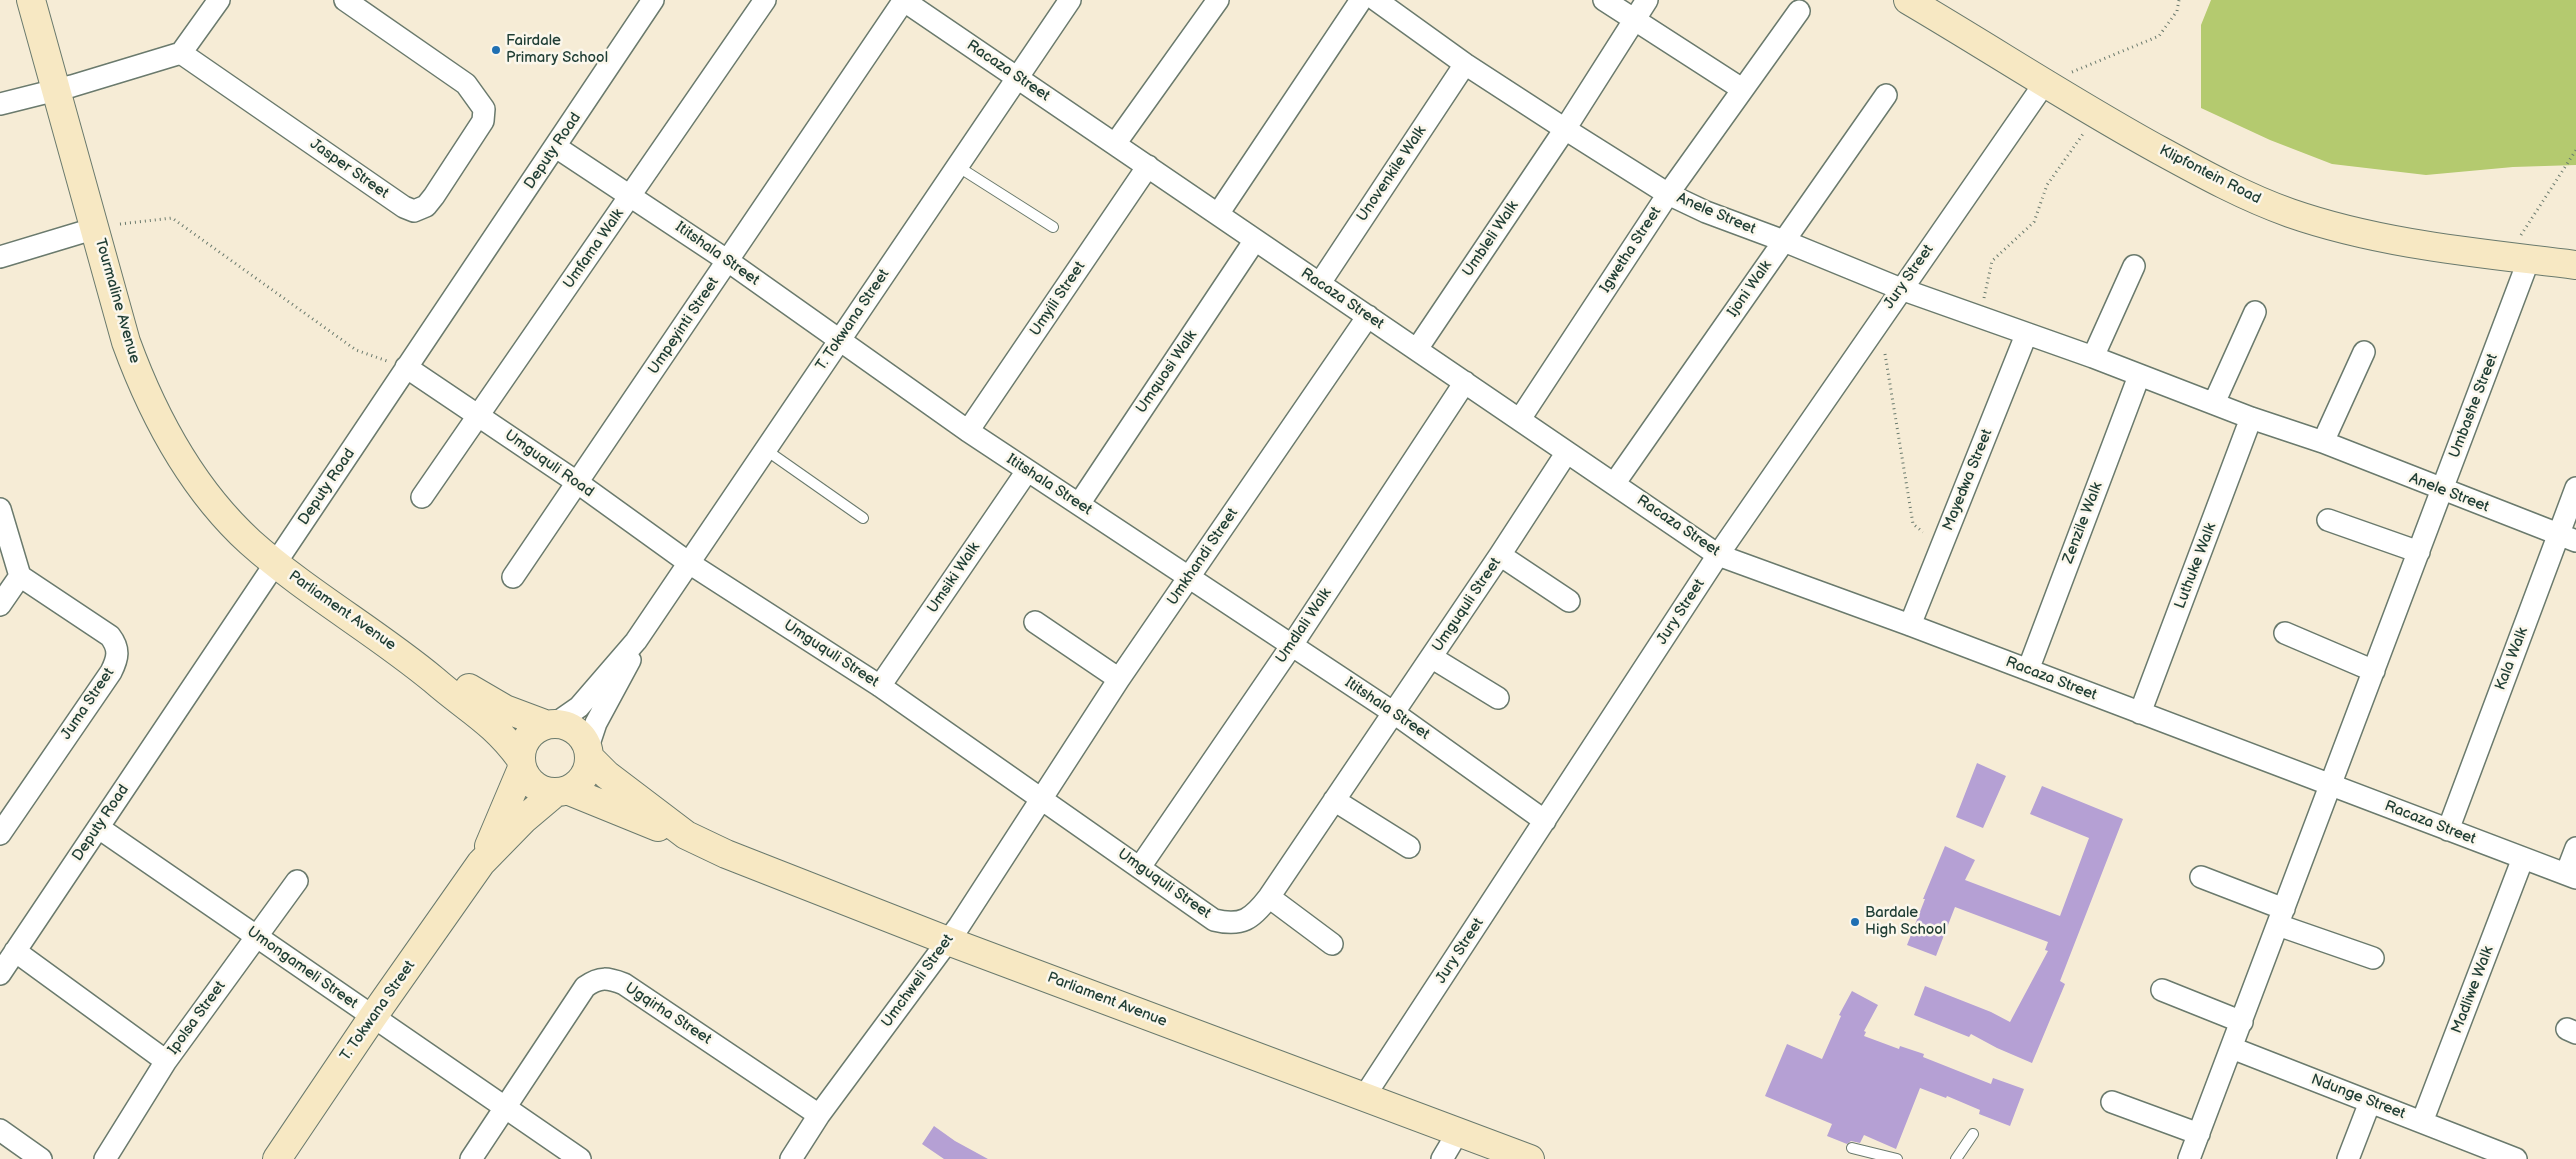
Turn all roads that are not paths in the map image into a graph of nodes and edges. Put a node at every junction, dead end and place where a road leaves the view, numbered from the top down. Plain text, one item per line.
1 (31, 0) edge
2 (218, 0) edge
3 (345, 0) edge
4 (653, 0) edge
5 (765, 0) edge
6 (904, 0) edge
7 (1070, 0) edge
8 (1218, 0) edge
9 (1361, 0) edge
10 (1376, 0) edge
11 (1604, 0) edge
12 (1647, 0) edge
13 (1908, 0) edge
14 (1799, 11) dead end
15 (1634, 20) junction
16 (181, 53) junction
17 (1465, 64) junction
18 (1017, 78) junction
19 (2044, 84) junction
20 (1742, 89) junction
21 (56, 90) junction
22 (1886, 95) dead end
23 (0, 104) edge
24 (1564, 129) junction
25 (1115, 144) junction
26 (556, 147) junction
27 (957, 166) junction
28 (1148, 166) junction
29 (1668, 194) junction
30 (631, 195) junction
31 (1218, 214) junction
32 (108, 226) junction
33 (1053, 227) dead end
34 (1255, 240) junction
35 (1784, 241) junction
36 (0, 257) edge
37 (2519, 258) junction
38 (728, 261) junction
39 (2134, 266) dead end
40 (2576, 266) edge
41 (1320, 283) junction
42 (1901, 289) junction
43 (2255, 312) dead end
44 (1368, 316) junction
45 (2026, 335) junction
46 (840, 340) junction
47 (1417, 349) junction
48 (2364, 352) dead end
49 (2092, 357) junction
50 (406, 368) junction
51 (2139, 376) junction
52 (1465, 382) junction
53 (2214, 403) junction
54 (478, 415) junction
55 (2251, 418) junction
56 (1520, 420) junction
57 (968, 432) junction
58 (2323, 442) junction
59 (766, 450) junction
60 (1567, 452) junction
61 (1027, 471) junction
62 (578, 483) junction
63 (1614, 484) junction
64 (2576, 488) edge
65 (2442, 490) junction
66 (422, 497) dead end
67 (1078, 504) junction
68 (0, 510) edge
69 (863, 518) dead end
70 (2328, 520) dead end
71 (2567, 538) edge
72 (2419, 552) junction
73 (1500, 555) junction
74 (1718, 555) junction
75 (689, 563) junction
76 (276, 564) junction
77 (20, 576) junction
78 (513, 577) dead end
79 (1189, 578) junction
80 (1569, 601) dead end
81 (0, 604) edge
82 (1035, 622) dead end
83 (1910, 625) junction
84 (2285, 633) dead end
85 (636, 641) junction
86 (1292, 645) junction
87 (1431, 657) junction
88 (409, 658) junction
89 (2028, 670) junction
90 (2374, 671) junction
91 (1119, 679) junction
92 (880, 686) junction
93 (1498, 698) dead end
94 (1394, 713) junction
95 (2140, 713) junction
96 (550, 724) junction
97 (589, 752) junction
98 (521, 763) junction
99 (2330, 786) junction
100 (561, 791) junction
101 (1041, 800) junction
102 (1334, 800) junction
103 (1545, 821) junction
104 (99, 828) junction
105 (2448, 830) junction
106 (0, 834) edge
107 (686, 835) junction
108 (1409, 847) dead end
109 (2576, 848) edge
110 (2523, 858) junction
111 (481, 863) junction
112 (1140, 867) junction
113 (2571, 876) edge
114 (2201, 877) dead end
115 (297, 881) dead end
116 (1269, 897) junction
117 (2281, 917) junction
118 (256, 935) junction
119 (948, 941) junction
120 (1332, 944) dead end
121 (15, 951) junction
122 (2373, 958) dead end
123 (0, 974) edge
124 (2162, 990) dead end
125 (372, 1018) junction
126 (2242, 1022) junction
127 (2232, 1048) junction
128 (166, 1061) junction
129 (1364, 1097) junction
130 (2112, 1102) dead end
131 (2370, 1102) junction
132 (505, 1109) junction
133 (819, 1115) junction
134 (2422, 1122) junction
135 (0, 1130) edge
136 (1458, 1132) junction
137 (1973, 1134) dead end
138 (2199, 1134) junction
139 (1852, 1148) dead end
140 (2482, 1153) edge
141 (41, 1159) edge
142 (105, 1159) edge
143 (277, 1159) edge
144 (471, 1159) edge
145 (580, 1159) edge
146 (791, 1159) edge
147 (1442, 1159) edge
148 (1530, 1159) edge
149 (1897, 1159) edge
150 (1956, 1159) edge
151 (2190, 1159) edge
152 (2348, 1159) edge
153 (2516, 1159) edge

1 - 21 street, Tourmaline Avenue
2 - 16 street
3 - 16 street, Jasper Street
4 - 26 street, Deputy Road
5 - 30 street, Umfama Walk
6 - 18 street, Racaza Street
6 - 38 street, Umpeyinti Street
7 - 18 street, T. Tokwana Street
8 - 25 street
9 - 31 street
10 - 17 street, Anele Street
11 - 15 street
12 - 15 street, Umbleli Walk
13 - 19 street, Klipfontein Road
14 - 20 street, Igwetha Street
15 - 20 street
15 - 24 street, Umbleli Walk
16 - 21 street
17 - 24 street, Anele Street
17 - 41 street, Unovenkile Walk
18 - 25 street, Racaza Street
18 - 27 street, T. Tokwana Street
19 - 37 street, Klipfontein Road
19 - 42 street, Jury Street
20 - 29 street, Igwetha Street
21 - 23 street
21 - 32 street, Tourmaline Avenue
22 - 35 street, Ijoni Walk
24 - 29 street, Anele Street
24 - 47 street, Umbleli Walk
25 - 28 street, Racaza Street
26 - 30 street, Ititshala Street
26 - 50 street, Deputy Road
27 - 33 lane
27 - 46 street, T. Tokwana Street
28 - 31 street, Racaza Street
28 - 57 street, Umyili Street
29 - 35 street, Anele Street
29 - 56 street, Igwetha Street
30 - 38 street, Ititshala Street
30 - 54 street, Umfama Walk
31 - 34 street, Racaza Street
32 - 36 street
32 - 76 street, Tourmaline Avenue
34 - 41 street, Racaza Street
34 - 67 street, Umquosi Walk
35 - 42 street, Anele Street
35 - 63 street, Ijoni Walk
37 - 40 street, Klipfontein Road
37 - 65 street, Umbashe Street
38 - 46 street, Ititshala Street
38 - 62 street, Umpeyinti Street
39 - 49 street
41 - 44 street, Racaza Street
42 - 45 street, Anele Street
42 - 74 street, Jury Street
43 - 53 street
44 - 47 street, Racaza Street
44 - 79 street, Umkhandi Street
45 - 49 street, Anele Street
45 - 83 street, Mayedwa Street
46 - 57 street, Ititshala Street
46 - 59 street, T. Tokwana Street
47 - 52 street, Racaza Street
48 - 58 street
49 - 51 street, Anele Street
50 - 54 street, Umguquli Road
50 - 76 street, Deputy Road
51 - 53 street, Anele Street
51 - 89 street, Zenzile Walk
52 - 56 street, Racaza Street
52 - 86 street, Umdlali Walk
53 - 55 street, Anele Street
54 - 62 street, Umguquli Road
54 - 66 street, Umfama Walk
55 - 58 street, Anele Street
55 - 95 street, Luthuke Walk
56 - 60 street, Racaza Street
57 - 61 street, Ititshala Street
58 - 65 street, Anele Street
59 - 69 lane
59 - 75 street, T. Tokwana Street
60 - 63 street, Racaza Street
60 - 73 street, Umguquli Street
61 - 67 street, Ititshala Street
61 - 92 street, Umsiki Walk
62 - 75 street, Umguquli Road
62 - 78 street, Umpeyinti Street
63 - 74 street, Racaza Street
64 - 71 street, Kala Walk
65 - 71 street, Anele Street
65 - 72 street, Umbashe Street
67 - 79 street, Ititshala Street
68 - 77 street
70 - 72 street
71 - 105 street, Kala Walk
72 - 90 street, Umbashe Street
73 - 80 street
73 - 87 street, Umguquli Street
74 - 83 street, Racaza Street
74 - 103 street, Jury Street
75 - 85 street, T. Tokwana Street
75 - 92 street, Umguquli Street
76 - 88 street, Parliament Avenue
76 - 104 street, Deputy Road
77 - 81 street
77 - 106 street, Juma Street
79 - 86 street, Ititshala Street
79 - 91 street, Umkhandi Street
82 - 91 street
83 - 89 street, Racaza Street
84 - 90 street
85 - 96 street, T. Tokwana Street
85 - 97 street, T. Tokwana Street
86 - 94 street, Ititshala Street
86 - 112 street, Umdlali Walk
87 - 93 street
87 - 94 street, Umguquli Street
88 - 96 street, Parliament Avenue
88 - 98 street, Parliament Avenue
89 - 95 street, Racaza Street
90 - 99 street, Umbashe Street
91 - 101 street, Umkhandi Street
92 - 101 street, Umguquli Street
94 - 102 street, Umguquli Street
94 - 103 street, Ititshala Street
95 - 99 street, Racaza Street
96 - 97 street
96 - 98 street
97 - 100 street
97 - 107 street, Parliament Avenue
98 - 100 street
98 - 111 street, T. Tokwana Street
99 - 105 street, Racaza Street
99 - 117 street, Umbashe Street
100 - 107 street, Parliament Avenue
100 - 111 street, T. Tokwana Street
101 - 112 street, Umguquli Street
101 - 119 street, Umchweli Street
102 - 108 street
102 - 116 street, Umguquli Street
103 - 129 street, Jury Street
104 - 118 street, Umongameli Street
104 - 121 street, Deputy Road
105 - 110 street, Racaza Street
107 - 119 street, Parliament Avenue
109 - 113 street
110 - 113 street, Racaza Street
110 - 134 street, Madliwe Walk
111 - 125 street, T. Tokwana Street
112 - 116 street, Umguquli Street
114 - 117 street
115 - 118 street, Ipolsa Street
116 - 120 street
117 - 122 street
117 - 126 street, Umbashe Street
118 - 125 street, Umongameli Street
118 - 128 street, Ipolsa Street
119 - 129 street, Parliament Avenue
119 - 133 street, Umchweli Street
121 - 123 street, Deputy Road
121 - 128 street
124 - 126 street
125 - 132 street, Umongameli Street
125 - 143 street, T. Tokwana Street
126 - 127 street, Umbashe Street
127 - 131 street, Ndunge Street
127 - 138 street, Umbashe Street
128 - 142 street, Ipolsa Street
129 - 136 street, Parliament Avenue
130 - 138 street
131 - 134 street, Ndunge Street
131 - 152 street
132 - 133 street, Ugqirha Street
132 - 144 street, Ugqirha Street
132 - 145 street, Umongameli Street
133 - 146 street, Umchweli Street
134 - 140 street, Ndunge Street
135 - 141 street
136 - 147 street
136 - 148 street, Parliament Avenue
137 - 150 lane
138 - 151 street, Umbashe Street
139 - 149 lane
140 - 153 street, Ndunge Street

